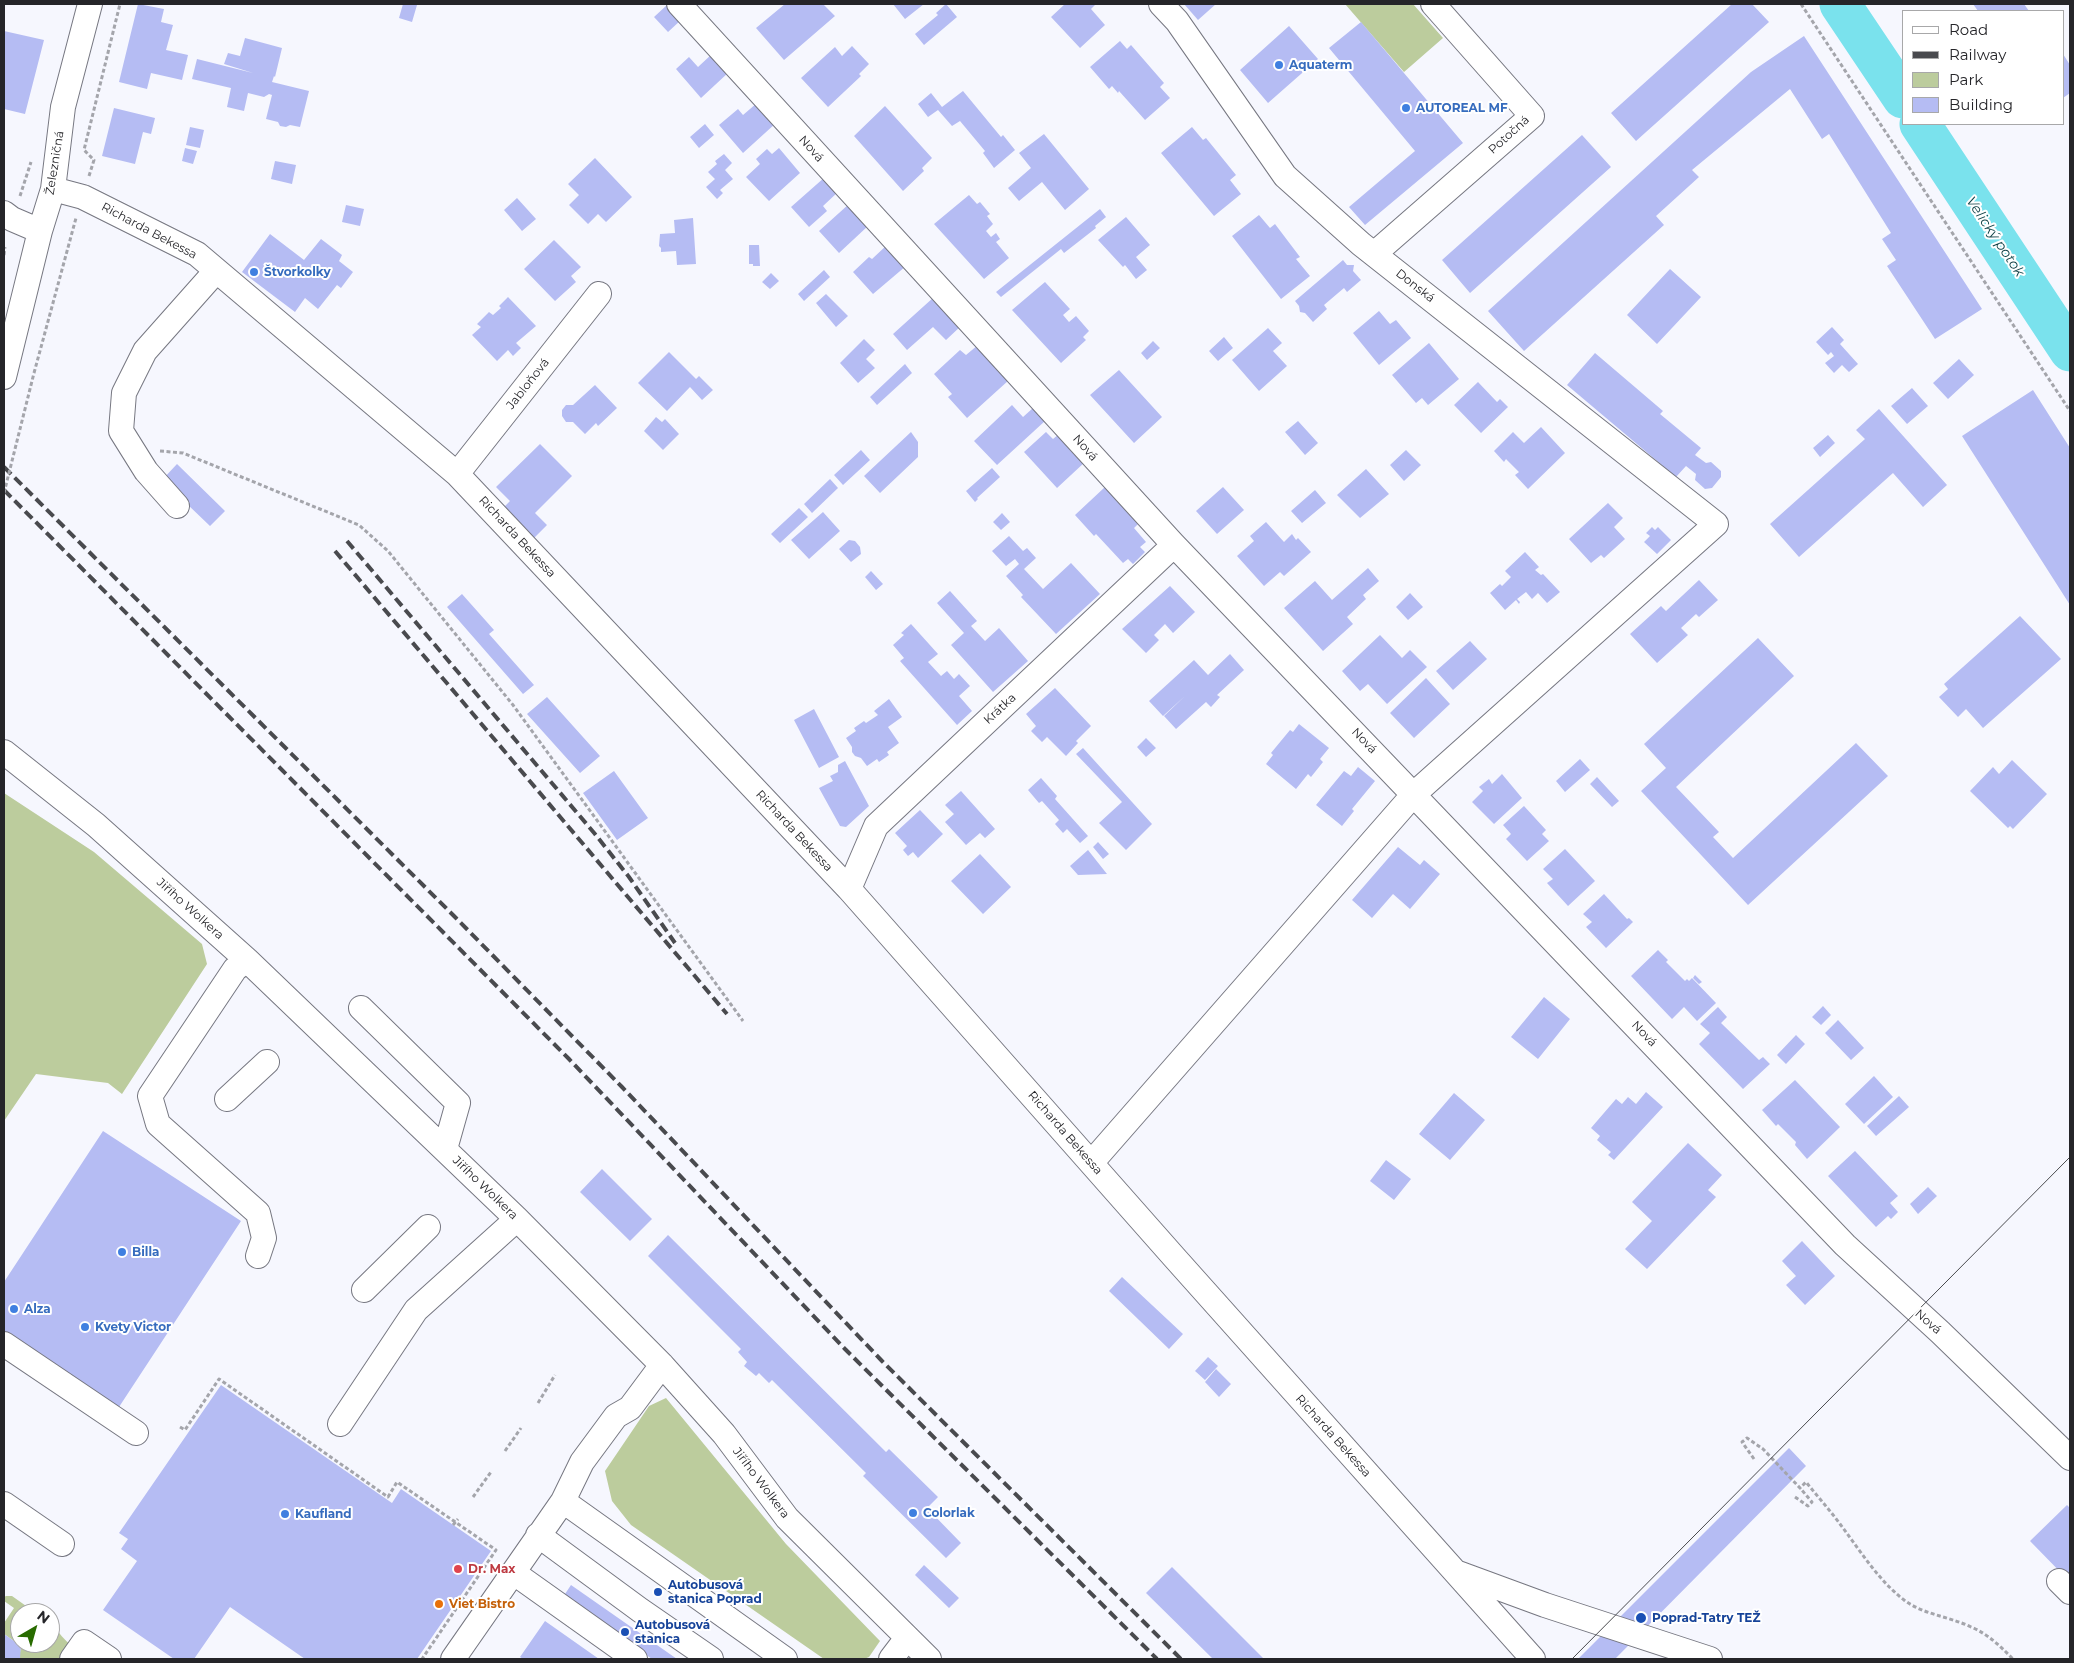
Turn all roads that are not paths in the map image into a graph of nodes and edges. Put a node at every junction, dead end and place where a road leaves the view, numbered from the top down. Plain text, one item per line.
1 (90, 4) edge
2 (678, 4) edge
3 (1161, 4) edge
4 (1433, 4) edge
5 (53, 189) junction
6 (4, 213) edge
7 (40, 231) junction
8 (1374, 254) junction
9 (216, 271) junction
10 (600, 294) dead end
11 (4, 377) edge
12 (457, 474) junction
13 (177, 506) dead end
14 (1174, 546) junction
15 (4, 752) edge
16 (1414, 794) junction
17 (849, 889) junction
18 (247, 960) junction
19 (361, 1008) dead end
20 (267, 1062) dead end
21 (227, 1099) dead end
22 (445, 1149) junction
23 (1092, 1162) junction
24 (517, 1219) junction
25 (428, 1227) dead end
26 (258, 1256) dead end
27 (364, 1290) dead end
28 (4, 1344) edge
29 (662, 1365) junction
30 (340, 1424) dead end
31 (136, 1433) dead end
32 (2070, 1458) edge
33 (563, 1501) junction
34 (4, 1504) edge
35 (538, 1535) junction
36 (62, 1544) dead end
37 (1454, 1571) junction
38 (514, 1573) junction
39 (907, 1638) junction
40 (460, 1657) edge
41 (72, 1659) edge
42 (109, 1659) edge
43 (635, 1659) edge
44 (711, 1659) edge
45 (785, 1659) edge
46 (891, 1659) edge
47 (929, 1659) edge
48 (1532, 1659) edge
49 (1710, 1659) edge

1 - 5 street, Železničná
2 - 14 street, Nová
3 - 8 street, Donská
4 - 8 street, Potočná
5 - 7 street, Železničná
5 - 9 street, Richarda Bekessa
6 - 7 street
7 - 11 street, Železničná
8 - 16 street, Donská
9 - 12 street, Richarda Bekessa
9 - 13 street
10 - 12 street, Jabloňová
12 - 17 street, Richarda Bekessa
14 - 16 street, Nová
14 - 17 street, Krátka
15 - 18 street, Jiřího Wolkera
16 - 23 street
16 - 32 street, Nová
17 - 23 street, Richarda Bekessa
18 - 22 street, Jiřího Wolkera
18 - 26 street
19 - 22 street
20 - 21 street
22 - 24 street, Jiřího Wolkera
23 - 37 street, Richarda Bekessa
24 - 29 street, Jiřího Wolkera
24 - 30 street
25 - 27 street
28 - 31 street
29 - 33 street
29 - 39 street, Jiřího Wolkera
33 - 35 street
33 - 45 street
34 - 36 street
35 - 38 street
35 - 44 street
37 - 48 street, Richarda Bekessa
37 - 49 street
38 - 40 street
38 - 43 street
39 - 46 street
39 - 47 street, Jiřího Wolkera
41 - 42 street

